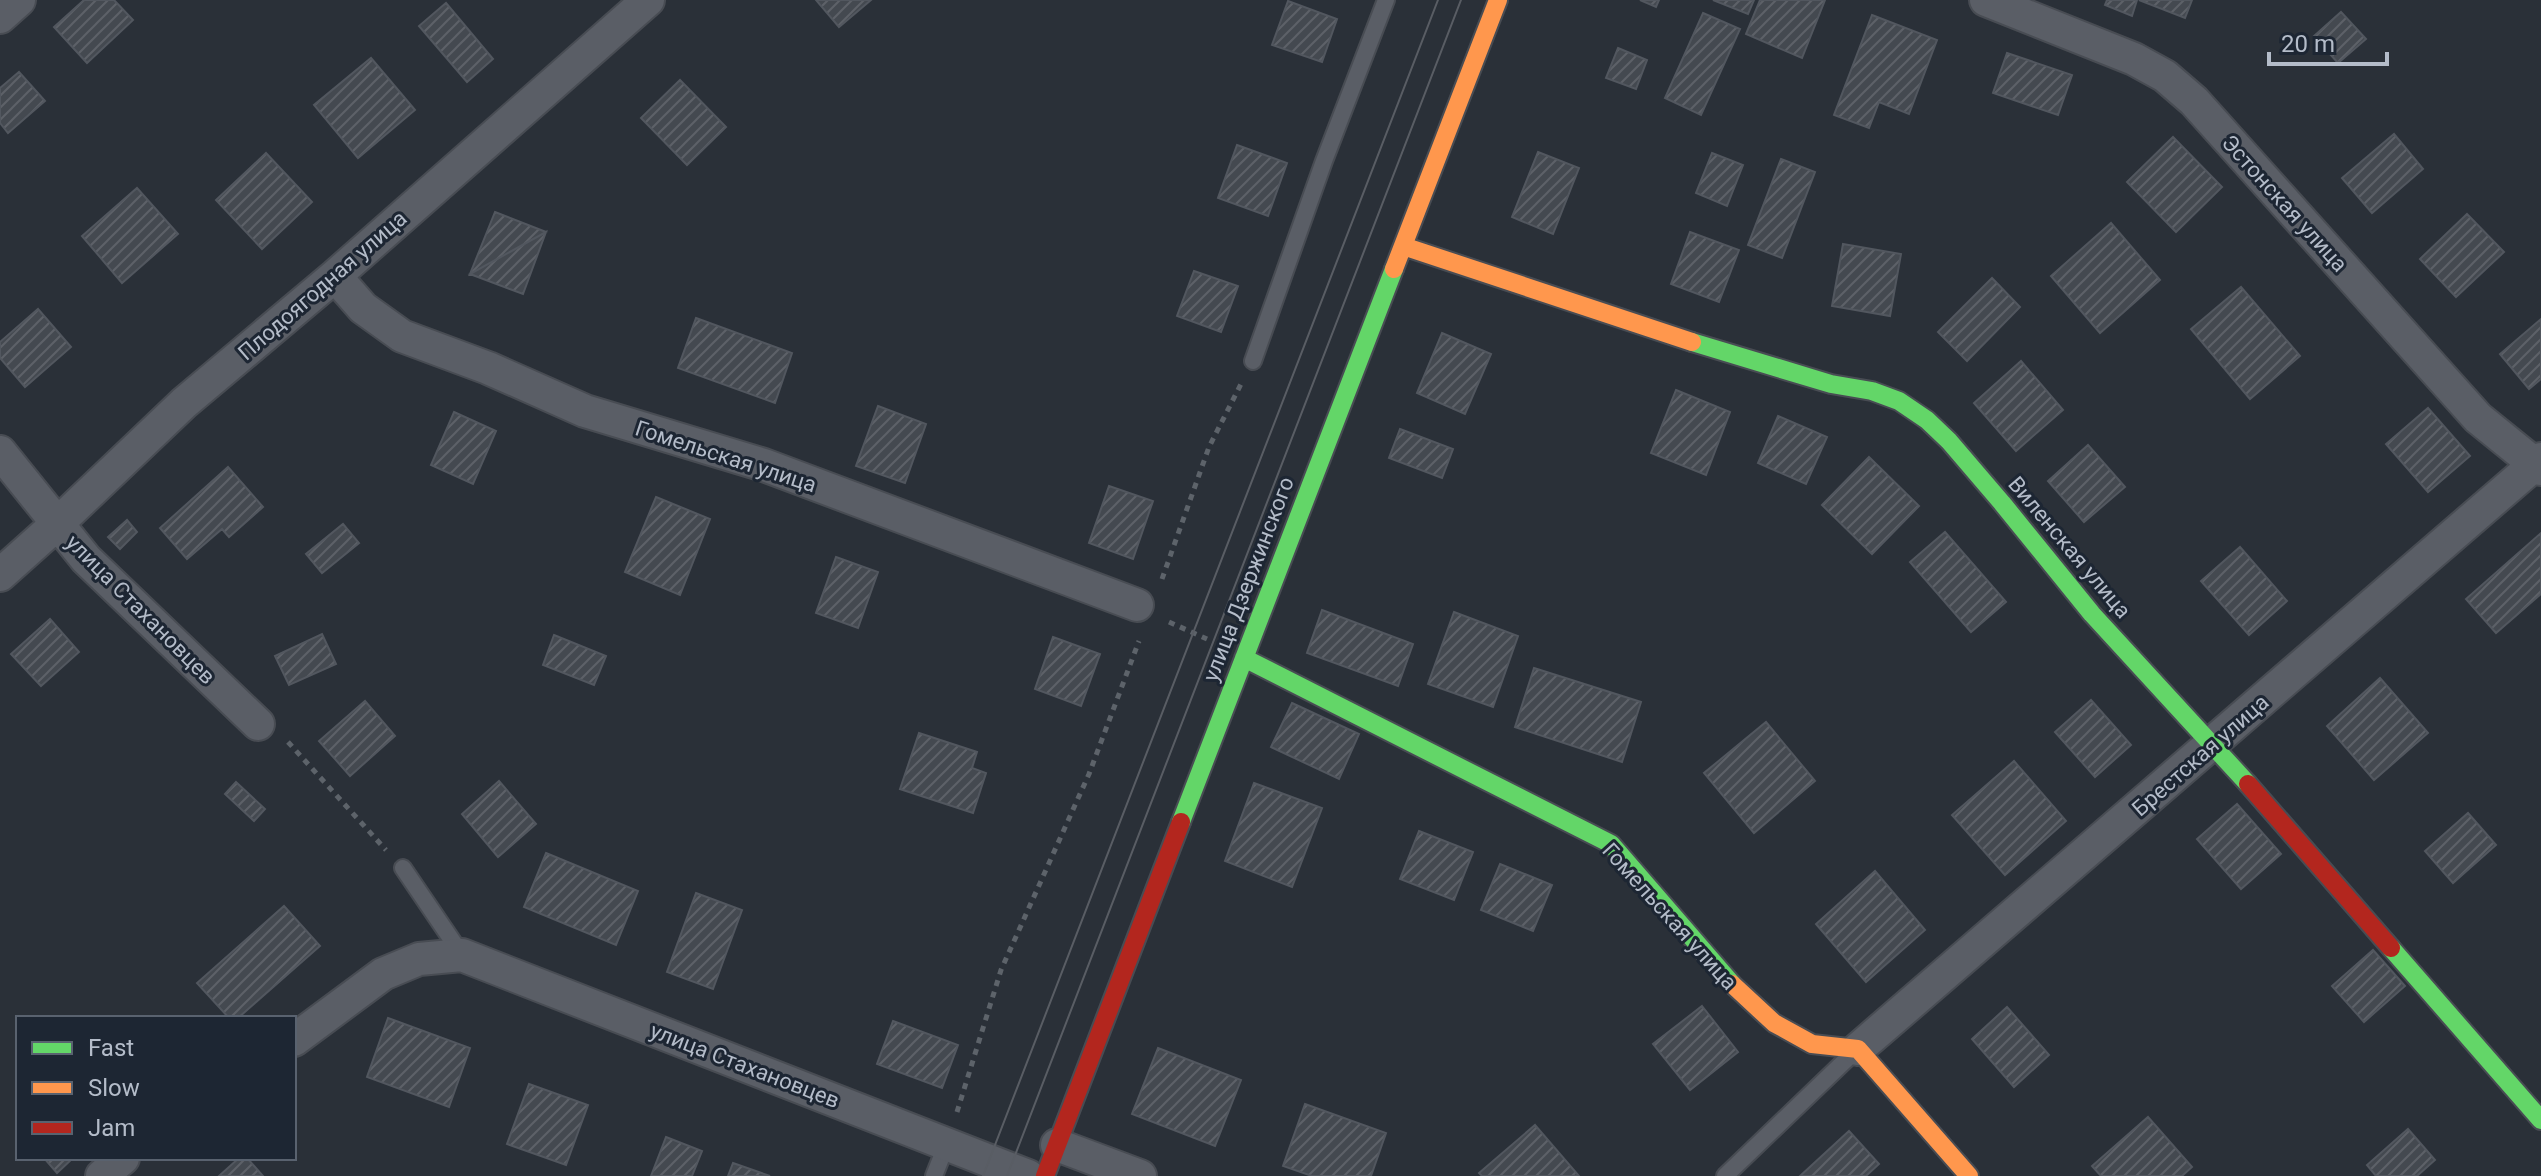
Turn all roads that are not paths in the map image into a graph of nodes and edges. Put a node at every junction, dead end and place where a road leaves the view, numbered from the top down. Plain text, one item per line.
1 (19, 0) edge
2 (648, 0) edge
3 (1386, 0) edge
4 (1498, 0) edge
5 (1986, 0) edge
6 (0, 17) edge
7 (1403, 246) junction
8 (335, 276) junction
9 (1253, 361) road end
10 (0, 452) edge
11 (2539, 464) edge
12 (57, 524) junction
13 (0, 575) edge
14 (1141, 616) road end
15 (1244, 658) junction
16 (258, 724) road end
17 (2213, 744) junction
18 (403, 868) road end
19 (462, 955) junction
20 (296, 1039) edge
21 (1858, 1049) junction
22 (2541, 1120) edge
23 (947, 1143) junction
24 (1057, 1145) junction
25 (121, 1160) edge
26 (102, 1176) edge
27 (934, 1176) edge
28 (1028, 1176) edge
29 (1045, 1176) edge
30 (1140, 1176) edge
31 (1725, 1176) edge
32 (1969, 1176) edge

1 - 6 street
2 - 8 street, Плодоягодная улица
3 - 9 lane
4 - 7 street, улица Дзержинского
5 - 11 street, Эстонская улица
7 - 15 street, улица Дзержинского
7 - 17 street, Виленская улица
8 - 12 street, Плодоягодная улица
8 - 14 street, Гомельская улица
10 - 12 street, улица Стахановцев
11 - 17 street, Брестская улица
12 - 13 street, Плодоягодная улица
12 - 16 street, улица Стахановцев
15 - 21 street, Гомельская улица
15 - 24 street, улица Дзержинского
17 - 21 street, Брестская улица
17 - 22 street, Виленская улица
18 - 19 lane
19 - 20 street
19 - 23 street, улица Стахановцев
21 - 31 lane
21 - 32 street
23 - 27 lane
23 - 28 street, улица Стахановцев
24 - 29 street, улица Дзержинского
24 - 30 street
25 - 26 street

